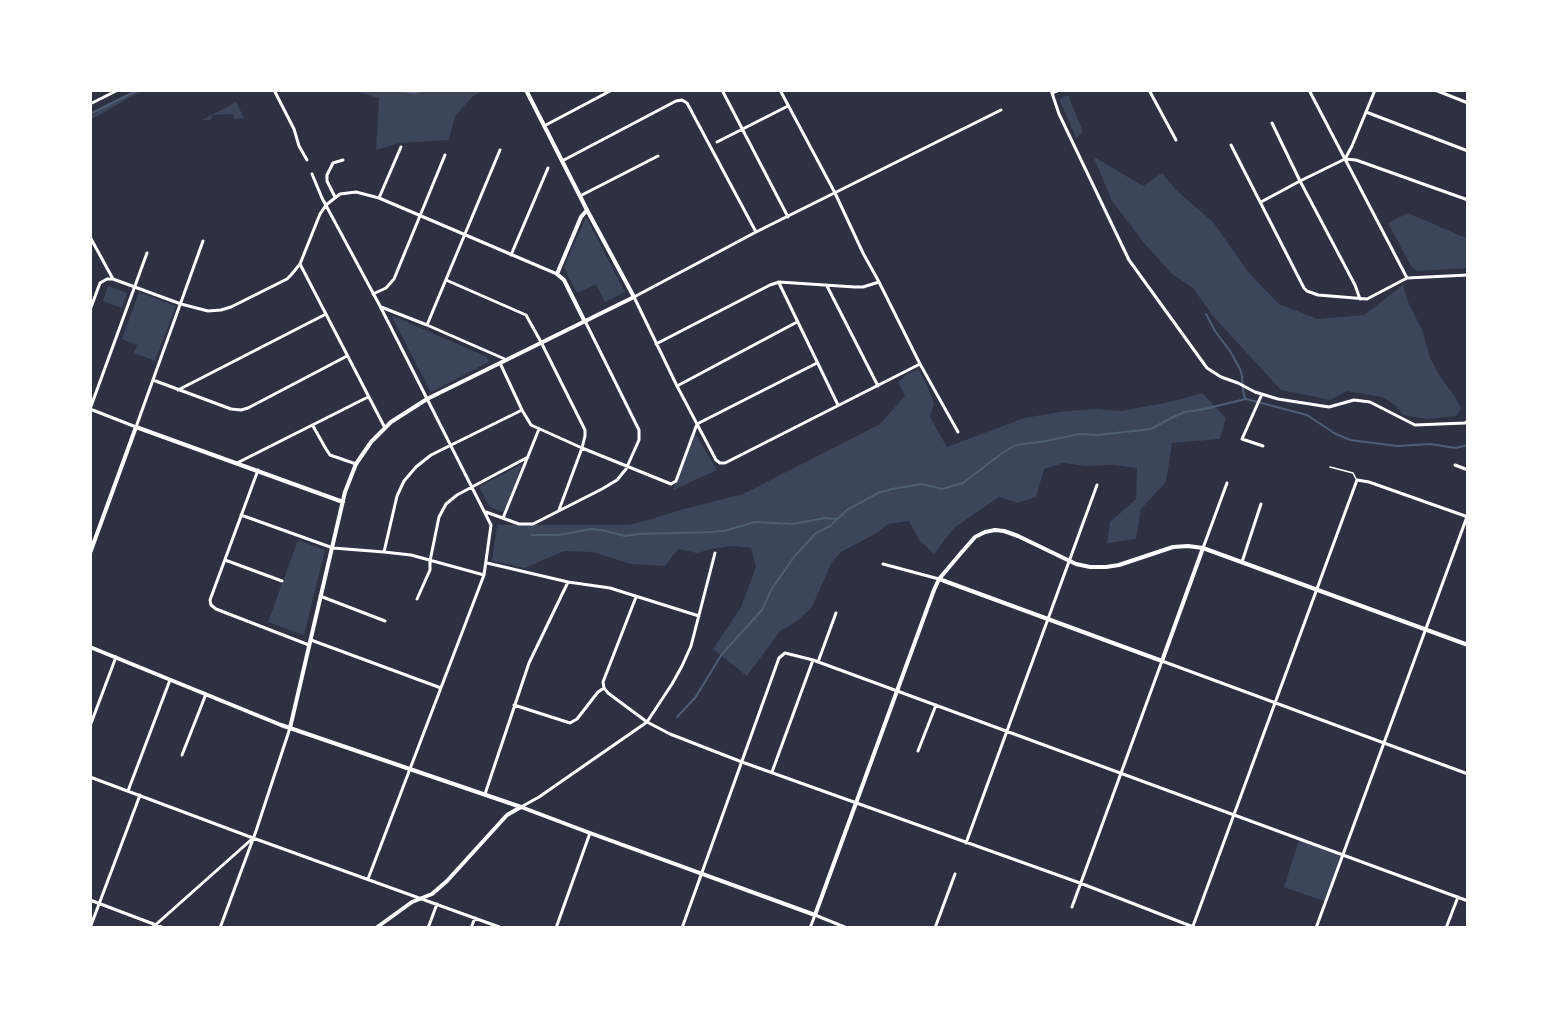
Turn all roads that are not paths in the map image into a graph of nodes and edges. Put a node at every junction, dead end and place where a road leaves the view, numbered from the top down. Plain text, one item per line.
1 (118, 90) edge
2 (274, 90) edge
3 (527, 90) edge
4 (612, 90) edge
5 (722, 90) edge
6 (780, 90) edge
7 (1059, 90) edge
8 (1149, 90) edge
9 (1309, 90) edge
10 (1375, 90) edge
11 (1435, 90) edge
12 (1051, 92) edge
13 (1468, 103) edge
14 (90, 104) edge
15 (788, 106) junction
16 (1001, 110) dead end
17 (1366, 112) junction
18 (1272, 123) dead end
19 (544, 126) junction
20 (743, 129) junction
21 (1176, 140) dead end
22 (717, 142) dead end
23 (1231, 145) dead end
24 (401, 147) dead end
25 (500, 150) dead end
26 (1468, 151) edge
27 (445, 155) dead end
28 (658, 156) dead end
29 (1345, 159) junction
30 (307, 160) dead end
31 (344, 160) dead end
32 (562, 161) junction
33 (549, 168) dead end
34 (312, 174) dead end
35 (1300, 181) junction
36 (834, 193) junction
37 (580, 196) junction
38 (335, 197) junction
39 (379, 198) junction
40 (1468, 200) edge
41 (1261, 202) junction
42 (326, 205) junction
43 (587, 210) junction
44 (420, 216) junction
45 (788, 217) junction
46 (756, 232) junction
47 (465, 235) junction
48 (90, 237) edge
49 (203, 241) dead end
50 (147, 253) dead end
51 (512, 255) junction
52 (300, 264) junction
53 (557, 274) junction
54 (1468, 274) edge
55 (1407, 278) junction
56 (114, 279) junction
57 (446, 280) junction
58 (779, 282) junction
59 (879, 282) junction
60 (827, 286) junction
61 (134, 287) junction
62 (373, 294) junction
63 (633, 297) junction
64 (1360, 299) junction
65 (180, 304) junction
66 (380, 306) junction
67 (90, 310) edge
68 (326, 314) junction
69 (584, 320) junction
70 (797, 322) junction
71 (427, 325) junction
72 (542, 342) junction
73 (656, 344) junction
74 (347, 356) junction
75 (507, 360) junction
76 (500, 363) junction
77 (817, 363) junction
78 (920, 364) junction
79 (153, 381) junction
80 (677, 386) junction
81 (878, 386) junction
82 (178, 390) junction
83 (1262, 394) junction
84 (368, 397) junction
85 (427, 399) junction
86 (838, 405) junction
87 (90, 409) edge
88 (522, 410) junction
89 (1468, 420) edge
90 (697, 424) junction
91 (313, 426) junction
92 (136, 427) junction
93 (385, 428) junction
94 (539, 429) junction
95 (957, 432) dead end
96 (451, 445) junction
97 (1263, 446) dead end
98 (582, 448) junction
99 (528, 458) junction
100 (237, 463) junction
101 (356, 464) junction
102 (1455, 465) dead end
103 (627, 466) junction
104 (1330, 467) dead end
105 (258, 470) junction
106 (1468, 470) edge
107 (1357, 480) junction
108 (1227, 483) dead end
109 (1097, 485) dead end
110 (473, 487) junction
111 (343, 502) junction
112 (1260, 504) dead end
113 (558, 511) junction
114 (486, 512) junction
115 (241, 515) junction
116 (1468, 516) edge
117 (503, 518) junction
118 (333, 548) junction
119 (1203, 548) junction
120 (384, 552) junction
121 (90, 553) edge
122 (715, 553) dead end
123 (225, 560) junction
124 (430, 561) junction
125 (1069, 561) junction
126 (1242, 562) junction
127 (487, 563) junction
128 (883, 564) dead end
129 (484, 576) junction
130 (939, 579) junction
131 (282, 581) dead end
132 (567, 582) junction
133 (1317, 590) junction
134 (320, 596) junction
135 (636, 597) junction
136 (417, 599) dead end
137 (836, 613) dead end
138 (699, 616) junction
139 (1048, 619) junction
140 (385, 621) dead end
141 (1426, 630) junction
142 (310, 642) junction
143 (1468, 645) edge
144 (90, 647) edge
145 (116, 657) junction
146 (813, 660) junction
147 (1162, 661) junction
148 (818, 662) junction
149 (170, 680) junction
150 (441, 688) junction
151 (604, 688) junction
152 (896, 690) junction
153 (206, 694) junction
154 (1275, 703) junction
155 (514, 705) junction
156 (936, 705) junction
157 (646, 722) junction
158 (90, 726) edge
159 (290, 728) junction
160 (1007, 731) junction
161 (1384, 743) junction
162 (918, 751) dead end
163 (182, 755) dead end
164 (742, 762) junction
165 (410, 769) junction
166 (772, 772) junction
167 (1121, 773) junction
168 (1468, 774) edge
169 (90, 777) edge
170 (128, 790) junction
171 (485, 794) junction
172 (140, 795) junction
173 (856, 803) junction
174 (521, 807) junction
175 (1234, 815) junction
176 (590, 833) junction
177 (253, 838) junction
178 (966, 843) junction
179 (1343, 855) junction
180 (702, 874) junction
181 (955, 874) dead end
182 (368, 879) junction
183 (1080, 884) junction
184 (1458, 897) junction
185 (421, 898) junction
186 (90, 900) edge
187 (1468, 901) edge
188 (99, 904) junction
189 (437, 904) junction
190 (1072, 907) dead end
191 (814, 915) junction
192 (475, 918) junction
193 (156, 925) junction
194 (90, 928) edge
195 (152, 928) edge
196 (164, 928) edge
197 (220, 928) edge
198 (376, 928) edge
199 (428, 928) edge
200 (471, 928) edge
201 (502, 928) edge
202 (556, 928) edge
203 (682, 928) edge
204 (810, 928) edge
205 (847, 928) edge
206 (935, 928) edge
207 (1194, 928) edge
208 (1316, 928) edge
209 (1446, 928) edge

1 - 14 street
2 - 30 street
3 - 19 street
4 - 19 street
5 - 20 street
6 - 15 street
7 - 12 street
8 - 21 street
9 - 29 street
10 - 17 street
11 - 13 street
12 - 83 street
15 - 20 street
15 - 36 street
16 - 36 street
17 - 26 street
17 - 29 street
18 - 35 street
19 - 32 street
20 - 22 street
20 - 45 street
23 - 41 street
24 - 39 street
25 - 47 street
27 - 44 street
28 - 37 street
29 - 35 street
29 - 40 street
29 - 55 street
31 - 38 street
32 - 37 street
32 - 46 street
33 - 51 street
34 - 42 street
35 - 41 street
35 - 64 street
36 - 45 street
36 - 59 street
37 - 43 street
38 - 39 street
38 - 42 street
39 - 44 street
41 - 64 street
42 - 52 street
42 - 62 street
43 - 53 street
43 - 63 street
44 - 47 street
44 - 62 street
45 - 46 street
46 - 63 street
47 - 51 street
47 - 57 street
48 - 56 street
49 - 65 street
50 - 61 street
51 - 53 street
52 - 65 street
52 - 68 street
53 - 69 street
54 - 55 street
55 - 64 street
56 - 61 street
56 - 67 street
57 - 71 street
57 - 72 street
58 - 60 street
58 - 70 street
58 - 73 street
59 - 60 street
59 - 78 street
60 - 81 street
61 - 65 street
61 - 87 street
62 - 66 street
63 - 69 street
63 - 73 street
65 - 79 street
66 - 71 street
66 - 85 street
68 - 74 street
68 - 82 street
69 - 72 street
69 - 103 street
70 - 77 street
70 - 80 street
71 - 75 street
72 - 75 street
72 - 98 street
73 - 80 street
74 - 82 street
74 - 84 street
75 - 76 street
76 - 85 street
76 - 88 street
77 - 86 street
77 - 90 street
78 - 81 street
78 - 95 street
79 - 82 street
79 - 92 street
80 - 90 street
81 - 86 street
83 - 89 street
83 - 97 street
84 - 91 street
84 - 93 street
85 - 93 street
85 - 96 street
86 - 90 street
87 - 92 street
88 - 94 street
88 - 96 street
90 - 103 street
91 - 100 street
91 - 101 street
92 - 100 street
92 - 121 street
93 - 101 street
94 - 98 street
94 - 99 street
96 - 110 street
96 - 120 street
98 - 103 street
98 - 113 street
99 - 110 street
99 - 117 street
100 - 105 street
101 - 111 street
102 - 106 street
103 - 113 street
104 - 107 lane
105 - 111 street
105 - 115 street
107 - 116 street
107 - 133 street
108 - 119 street
109 - 125 street
110 - 114 street
110 - 124 street
111 - 118 street
112 - 126 street
113 - 117 street
114 - 117 street
114 - 127 street
115 - 118 street
115 - 123 street
116 - 141 street
118 - 120 street
118 - 134 street
119 - 125 street
119 - 126 street
119 - 147 street
120 - 124 street
122 - 138 street
123 - 131 street
123 - 142 street
124 - 129 street
124 - 136 street
125 - 130 street
125 - 139 street
126 - 133 street
127 - 129 street
127 - 132 street
128 - 130 street
129 - 150 street
130 - 139 street
130 - 152 street
132 - 135 street
132 - 155 street
133 - 141 street
133 - 154 street
134 - 140 street
134 - 142 street
135 - 138 street
135 - 151 street
137 - 148 street
138 - 157 street
139 - 147 street
139 - 160 street
141 - 143 street
141 - 161 street
142 - 150 street
142 - 159 street
144 - 145 street
145 - 149 street
145 - 158 street
146 - 148 street
146 - 164 street
146 - 166 street
147 - 154 street
147 - 167 street
148 - 152 street
149 - 153 street
149 - 170 street
150 - 165 street
151 - 155 street
151 - 157 street
152 - 156 street
152 - 173 street
153 - 159 street
153 - 163 street
154 - 161 street
154 - 175 street
155 - 171 street
156 - 160 street
156 - 162 street
157 - 164 street
157 - 174 street
159 - 165 street
159 - 177 street
160 - 167 street
160 - 178 street
161 - 168 street
161 - 179 street
164 - 166 street
164 - 180 street
165 - 171 street
165 - 182 street
166 - 173 street
167 - 175 street
167 - 183 street
169 - 170 street
170 - 172 street
171 - 174 street
172 - 177 street
172 - 188 street
173 - 178 street
173 - 191 street
174 - 176 street
174 - 185 street
175 - 179 street
175 - 207 street
176 - 180 street
176 - 202 street
177 - 182 street
177 - 193 street
177 - 197 street
178 - 183 street
179 - 184 street
179 - 208 street
180 - 191 street
180 - 203 street
181 - 206 street
182 - 185 street
183 - 190 street
183 - 207 street
184 - 187 street
184 - 209 street
185 - 189 street
185 - 198 street
186 - 188 street
188 - 193 street
188 - 194 street
189 - 192 street
189 - 199 street
191 - 204 street
191 - 205 street
192 - 200 street
192 - 201 street
193 - 195 street
193 - 196 street

